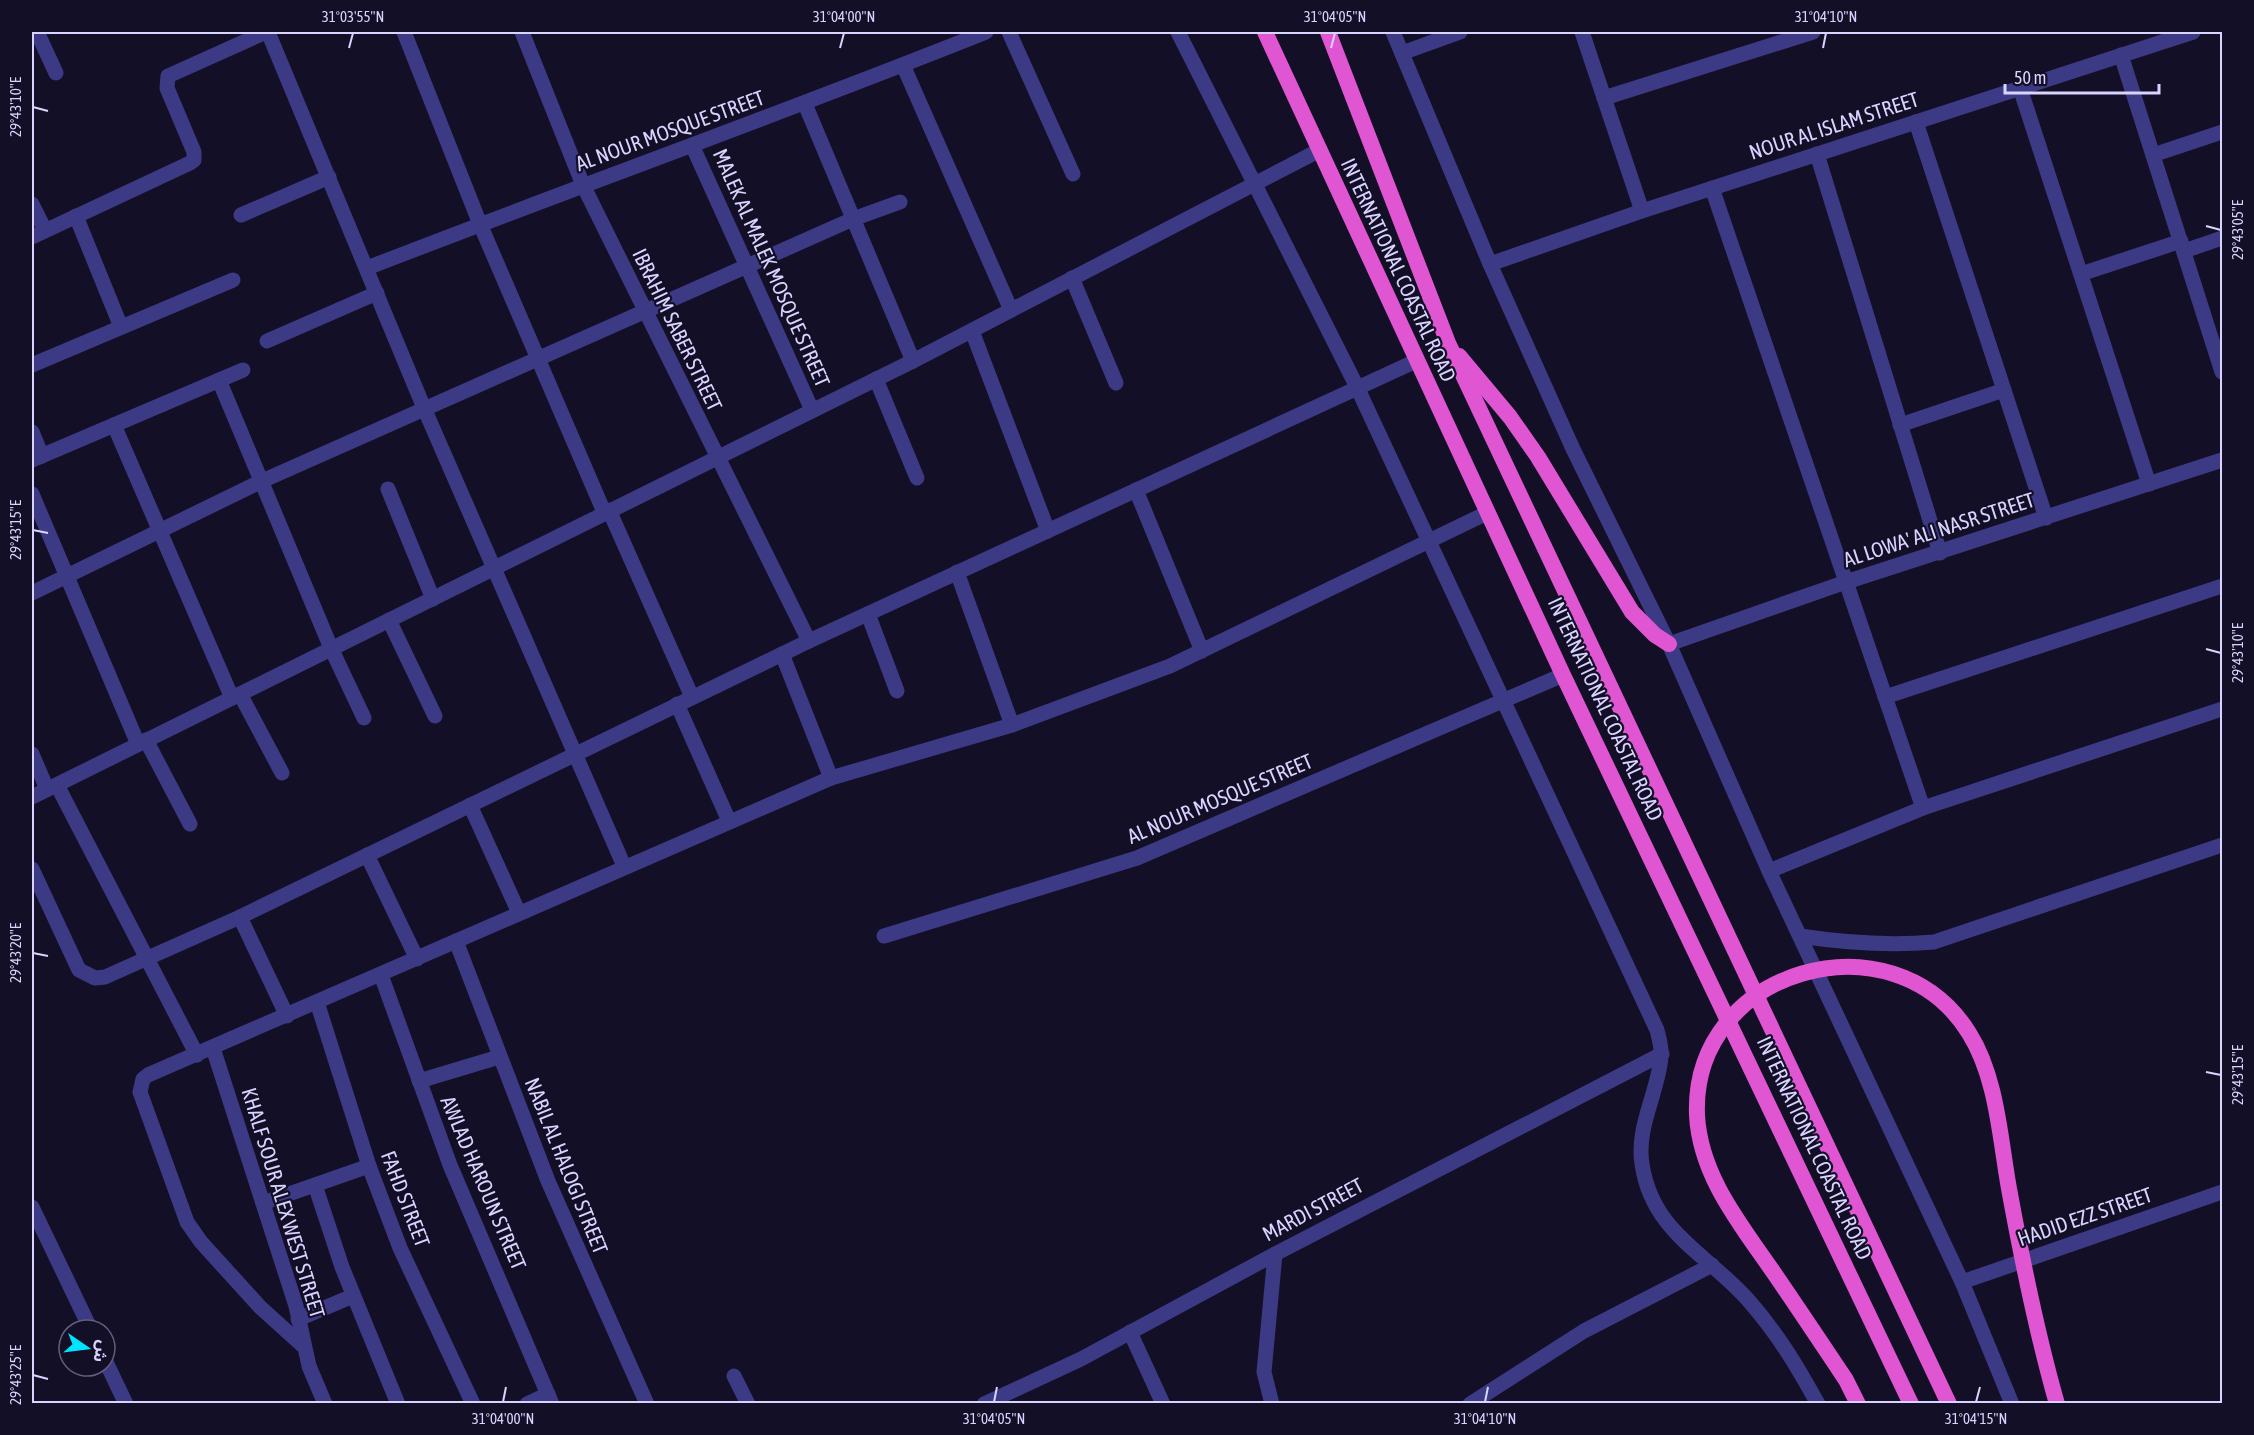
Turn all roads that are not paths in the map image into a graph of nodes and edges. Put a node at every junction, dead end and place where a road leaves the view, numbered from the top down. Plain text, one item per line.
1 (37, 32) edge
2 (267, 32) edge
3 (404, 32) edge
4 (522, 32) edge
5 (986, 32) edge
6 (1009, 32) edge
7 (1178, 32) edge
8 (1265, 32) edge
9 (1328, 32) edge
10 (1393, 32) edge
11 (1460, 32) edge
12 (1582, 32) edge
13 (1813, 32) edge
14 (2193, 32) edge
15 (1402, 53) junction
16 (2121, 55) junction
17 (903, 65) junction
18 (56, 73) dead end
19 (2020, 88) junction
20 (1604, 98) junction
21 (805, 104) junction
22 (1916, 122) junction
23 (2223, 132) edge
24 (693, 145) junction
25 (1318, 151) junction
26 (1817, 154) junction
27 (2153, 155) junction
28 (1073, 174) dead end
29 (329, 177) junction
30 (1254, 184) junction
31 (583, 185) junction
32 (1712, 188) junction
33 (900, 202) dead end
34 (32, 204) edge
35 (1641, 212) junction
36 (241, 215) dead end
37 (76, 216) junction
38 (853, 219) junction
39 (480, 224) junction
40 (38, 233) edge
41 (2223, 238) edge
42 (2182, 246) junction
43 (1490, 264) junction
44 (747, 267) junction
45 (367, 268) junction
46 (2081, 274) junction
47 (1072, 278) junction
48 (233, 280) dead end
49 (377, 293) junction
50 (1011, 310) junction
51 (645, 313) junction
52 (121, 327) junction
53 (972, 331) junction
54 (267, 341) dead end
55 (1448, 343) junction
56 (2219, 351) edge
57 (538, 361) junction
58 (913, 361) junction
59 (1416, 361) junction
60 (32, 365) edge
61 (243, 370) dead end
62 (2223, 372) edge
63 (876, 379) junction
64 (219, 380) junction
65 (1116, 383) dead end
66 (1357, 387) junction
67 (2004, 390) junction
68 (424, 408) junction
69 (812, 410) junction
70 (1900, 424) junction
71 (114, 425) junction
72 (32, 432) edge
73 (716, 457) junction
74 (37, 458) edge
75 (2223, 460) edge
76 (917, 478) dead end
77 (262, 481) junction
78 (2149, 484) junction
79 (388, 489) dead end
80 (1136, 490) junction
81 (32, 494) edge
82 (606, 511) junction
83 (1487, 513) junction
84 (2046, 518) junction
85 (160, 531) junction
86 (1048, 531) junction
87 (1431, 540) junction
88 (1940, 553) junction
89 (496, 568) junction
90 (957, 572) junction
91 (67, 576) junction
92 (1846, 582) junction
93 (2223, 586) edge
94 (32, 593) edge
95 (433, 599) junction
96 (868, 614) junction
97 (389, 620) junction
98 (809, 641) junction
99 (1669, 644) junction
100 (331, 648) junction
101 (1202, 651) junction
102 (782, 654) junction
103 (1563, 675) junction
104 (897, 691) dead end
105 (236, 696) junction
106 (692, 697) junction
107 (1885, 697) junction
108 (1503, 701) junction
109 (677, 704) junction
110 (2223, 709) edge
111 (435, 716) dead end
112 (364, 718) dead end
113 (1012, 725) junction
114 (142, 742) junction
115 (575, 753) junction
116 (32, 754) edge
117 (282, 773) dead end
118 (831, 778) junction
119 (52, 787) junction
120 (32, 797) edge
121 (470, 805) junction
122 (1923, 807) junction
123 (729, 821) junction
124 (190, 824) dead end
125 (2223, 845) edge
126 (367, 855) junction
127 (624, 866) junction
128 (32, 868) edge
129 (1770, 871) junction
130 (519, 913) junction
131 (240, 917) junction
132 (884, 936) dead end
133 (1800, 936) junction
134 (456, 941) junction
135 (147, 959) junction
136 (417, 959) junction
137 (381, 975) junction
138 (317, 1002) junction
139 (287, 1016) junction
140 (213, 1048) junction
141 (1662, 1054) junction
142 (196, 1055) junction
143 (499, 1057) junction
144 (419, 1082) junction
145 (369, 1166) junction
146 (315, 1185) junction
147 (2223, 1192) edge
148 (263, 1203) junction
149 (32, 1207) edge
150 (1275, 1254) junction
151 (1712, 1265) junction
152 (1962, 1282) junction
153 (353, 1296) junction
154 (85, 1318) edge
155 (298, 1319) junction
156 (1130, 1332) junction
157 (302, 1345) junction
158 (735, 1376) dead end
159 (114, 1378) edge
160 (550, 1399) edge
161 (986, 1403) edge
162 (126, 1404) edge
163 (326, 1404) edge
164 (398, 1404) edge
165 (473, 1404) edge
166 (527, 1404) edge
167 (647, 1404) edge
168 (748, 1404) edge
169 (1163, 1404) edge
170 (1272, 1404) edge
171 (1470, 1404) edge
172 (1818, 1404) edge
173 (1858, 1404) edge
174 (1911, 1404) edge
175 (1949, 1404) edge
176 (2012, 1404) edge
177 (2057, 1404) edge

1 - 18 street
2 - 29 street
2 - 37 street
3 - 39 street
4 - 31 street, IBRAHIM SABER STREET
5 - 17 street, AL NOUR MOSQUE STREET
6 - 28 street
7 - 30 street
8 - 25 highway, INTERNATIONAL COASTAL ROAD
9 - 55 highway, INTERNATIONAL COASTAL ROAD
10 - 15 street
11 - 15 street
12 - 20 street
13 - 20 street
14 - 16 street, NOUR AL ISLAM STREET
15 - 43 street
16 - 19 street, NOUR AL ISLAM STREET
16 - 27 street
17 - 21 street, AL NOUR MOSQUE STREET
17 - 50 street
19 - 22 street, NOUR AL ISLAM STREET
19 - 46 street
20 - 35 street
21 - 24 street, AL NOUR MOSQUE STREET
21 - 38 street
22 - 26 street, NOUR AL ISLAM STREET
22 - 67 street
23 - 27 street
24 - 31 street, AL NOUR MOSQUE STREET
24 - 44 street, MALEK AL MALEK MOSQUE STREET
25 - 30 street
25 - 59 highway, INTERNATIONAL COASTAL ROAD
26 - 32 street, NOUR AL ISLAM STREET
26 - 70 street
27 - 42 street
29 - 36 street
29 - 45 street
30 - 47 street
30 - 66 street
31 - 39 street, AL NOUR MOSQUE STREET
31 - 51 street, IBRAHIM SABER STREET
32 - 35 street, NOUR AL ISLAM STREET
32 - 92 street
33 - 38 street
34 - 40 street
35 - 43 street, NOUR AL ISLAM STREET
37 - 40 street
37 - 52 street
38 - 44 street
38 - 58 street
39 - 45 street, AL NOUR MOSQUE STREET
39 - 57 street
41 - 42 street
42 - 46 street
42 - 56 street
43 - 99 street
44 - 51 street
44 - 69 street, MALEK AL MALEK MOSQUE STREET
45 - 49 street
46 - 78 street
47 - 50 street
47 - 65 street
48 - 52 street
49 - 54 street
49 - 68 street
50 - 53 street
51 - 57 street
51 - 73 street, IBRAHIM SABER STREET
52 - 60 street
53 - 58 street
53 - 86 street
55 - 99 highway
55 - 175 highway, INTERNATIONAL COASTAL ROAD
56 - 62 street
57 - 68 street
57 - 82 street
58 - 63 street
59 - 66 street
59 - 83 highway, INTERNATIONAL COASTAL ROAD
61 - 64 street
63 - 69 street
63 - 76 street
64 - 71 street
64 - 77 street
66 - 80 street
66 - 87 street
67 - 70 street
67 - 84 street
68 - 77 street
68 - 89 street
69 - 73 street
70 - 88 street
71 - 74 street
71 - 85 street
72 - 74 street
73 - 82 street
73 - 98 street, IBRAHIM SABER STREET
75 - 78 street, AL LOWA' ALI NASR STREET
77 - 85 street
77 - 100 street
78 - 84 street, AL LOWA' ALI NASR STREET
79 - 95 street
80 - 86 street
80 - 101 street
81 - 91 street
82 - 89 street
82 - 106 street
83 - 87 street
83 - 103 highway, INTERNATIONAL COASTAL ROAD
84 - 88 street, AL LOWA' ALI NASR STREET
85 - 91 street
85 - 105 street
86 - 90 street
87 - 101 street
87 - 108 street
88 - 92 street, AL LOWA' ALI NASR STREET
89 - 95 street
89 - 115 street
90 - 96 street
90 - 113 street
91 - 94 street
91 - 114 street
92 - 99 street, AL LOWA' ALI NASR STREET
92 - 107 street
93 - 107 street
95 - 97 street
96 - 98 street
96 - 104 street
97 - 100 street
97 - 111 street
98 - 102 street
99 - 129 street
100 - 105 street
100 - 112 street
101 - 113 street
102 - 106 street
102 - 118 street
103 - 108 street, AL NOUR MOSQUE STREET
103 - 174 highway, INTERNATIONAL COASTAL ROAD
105 - 114 street
105 - 117 street
106 - 109 street
107 - 122 street
108 - 132 street, AL NOUR MOSQUE STREET
108 - 141 street
109 - 115 street
109 - 123 street
110 - 122 street
113 - 118 street
114 - 119 street
114 - 124 street
115 - 121 street
115 - 127 street
116 - 119 street
118 - 123 street
119 - 120 street
119 - 135 street
121 - 126 street
121 - 130 street
122 - 129 street
123 - 127 street
125 - 133 street
126 - 131 street
126 - 136 street
127 - 130 street
128 - 135 street
129 - 133 street
130 - 134 street
131 - 135 street
131 - 139 street
133 - 152 street
134 - 136 street
134 - 143 street, NABIL AL HALOGI STREET
135 - 142 street
136 - 137 street
137 - 138 street
137 - 144 street, AWLAD HAROUN STREET
138 - 139 street
138 - 145 street, FAHD STREET
139 - 140 street
140 - 142 street
140 - 148 street, KHALF SOUR ALEX WEST STREET
141 - 150 street, MARDI STREET
141 - 151 street
142 - 157 street
143 - 144 street
143 - 167 street, NABIL AL HALOGI STREET
144 - 160 street, AWLAD HAROUN STREET
145 - 146 street
145 - 165 street, FAHD STREET
146 - 148 street
146 - 153 street
147 - 152 street, HADID EZZ STREET
148 - 155 street, KHALF SOUR ALEX WEST STREET
149 - 154 street
150 - 156 street, MARDI STREET
150 - 170 street
151 - 171 street
151 - 172 street
152 - 176 street
153 - 155 street
153 - 164 street
155 - 157 street, KHALF SOUR ALEX WEST STREET
156 - 161 street, MARDI STREET
156 - 169 street
157 - 163 street, KHALF SOUR ALEX WEST STREET
158 - 168 street
159 - 162 street
160 - 166 street
173 - 177 highway

